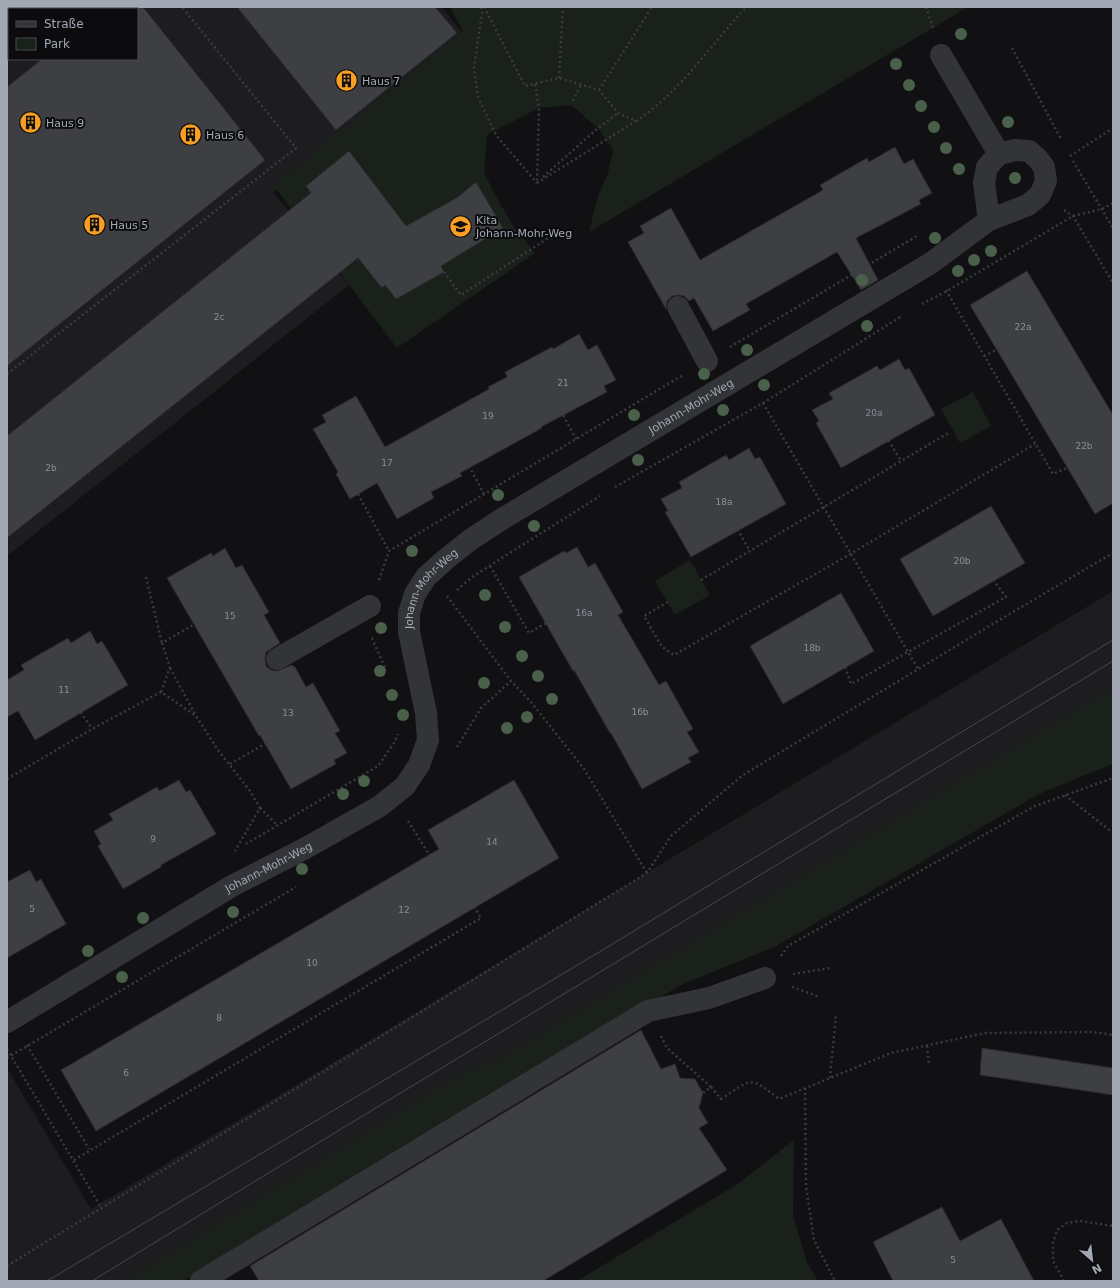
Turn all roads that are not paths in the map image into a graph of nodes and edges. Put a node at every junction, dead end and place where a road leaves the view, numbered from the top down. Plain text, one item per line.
1 (941, 55) dead end
2 (1000, 154) junction
3 (989, 220) junction
4 (678, 307) dead end
5 (707, 361) dead end
6 (370, 606) dead end
7 (277, 659) dead end
8 (765, 978) road end
9 (9, 1020) edge
10 (201, 1281) edge

1 - 2 street
2 - 3 street
2 - 3 street, Johann-Mohr-Weg
3 - 9 street, Johann-Mohr-Weg
4 - 5 street
6 - 7 street
8 - 10 street

